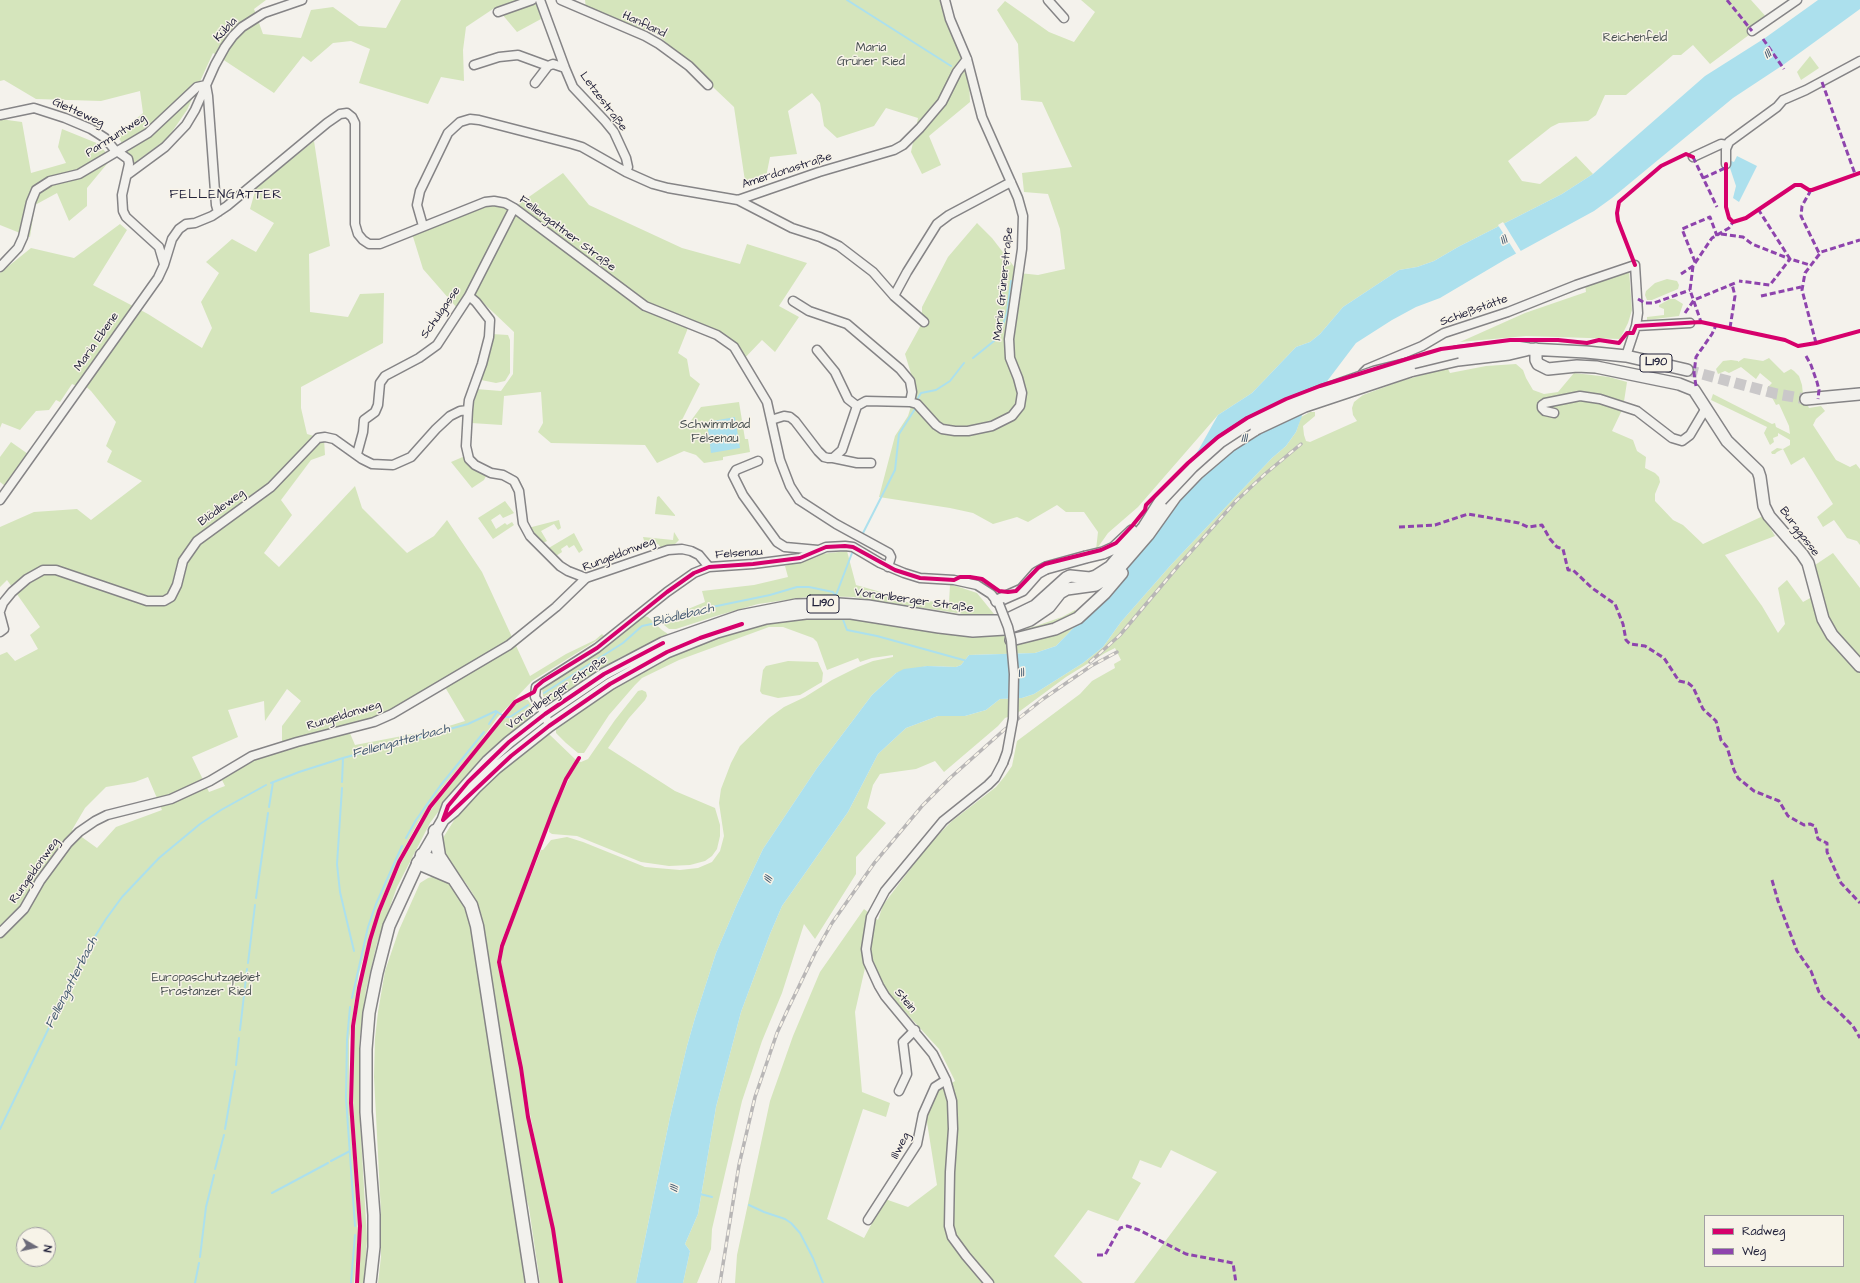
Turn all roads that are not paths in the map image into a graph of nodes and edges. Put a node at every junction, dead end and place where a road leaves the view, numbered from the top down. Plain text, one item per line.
1 (302, 0) edge
2 (532, 0) edge
3 (540, 0) edge
4 (561, 0) edge
5 (945, 0) edge
6 (1048, 0) edge
7 (1797, 0) edge
8 (498, 12) dead end
9 (1064, 18) dead end
10 (1752, 31) dead end
11 (967, 60) junction
12 (1860, 61) edge
13 (474, 65) dead end
14 (548, 66) junction
15 (565, 68) junction
16 (535, 83) dead end
17 (206, 85) junction
18 (708, 85) dead end
19 (0, 115) edge
20 (1727, 145) junction
21 (118, 151) junction
22 (1693, 157) dead end
23 (1726, 164) dead end
24 (626, 172) junction
25 (127, 175) junction
26 (1011, 182) junction
27 (738, 200) junction
28 (514, 208) junction
29 (218, 212) junction
30 (423, 226) junction
31 (164, 265) junction
32 (0, 266) edge
33 (469, 296) junction
34 (894, 296) junction
35 (793, 301) dead end
36 (924, 322) dead end
37 (1690, 323) dead end
38 (1636, 326) junction
39 (1532, 349) junction
40 (817, 350) dead end
41 (1457, 356) junction
42 (1626, 356) junction
43 (1687, 370) tunnel mouth
44 (1860, 394) edge
45 (1806, 400) tunnel mouth
46 (910, 402) junction
47 (1339, 402) dead end
48 (858, 406) junction
49 (1706, 408) junction
50 (468, 410) junction
51 (1554, 413) dead end
52 (771, 420) junction
53 (356, 454) junction
54 (833, 458) junction
55 (758, 461) dead end
56 (871, 463) dead end
57 (0, 500) edge
58 (1142, 525) junction
59 (819, 550) junction
60 (1130, 556) junction
61 (708, 566) junction
62 (888, 567) junction
63 (586, 578) junction
64 (1061, 581) junction
65 (1076, 582) junction
66 (1060, 593) junction
67 (998, 602) junction
68 (0, 611) edge
69 (0, 614) edge
70 (2, 630) edge
71 (1011, 640) junction
72 (1860, 666) edge
73 (545, 714) junction
74 (549, 726) junction
75 (1003, 763) joint
76 (443, 820) junction
77 (436, 830) junction
78 (420, 859) junction
79 (446, 867) junction
80 (454, 879) junction
81 (0, 933) edge
82 (915, 1030) junction
83 (946, 1080) junction
84 (899, 1091) dead end
85 (868, 1220) dead end
86 (370, 1283) edge
87 (532, 1283) edge
88 (989, 1283) edge

1 - 17 street, Kübla
2 - 8 street
3 - 15 street, Letzestraße
4 - 18 street, Hanfland
5 - 11 street, Maria Grünerstraße
6 - 9 street
7 - 10 street
11 - 26 street, Maria Grünerstraße
11 - 27 street, Amerdonastraße
12 - 20 street
13 - 14 street, Letzestraße
14 - 15 street, Letzestraße
14 - 16 street
15 - 24 street, Letzestraße
17 - 21 street, Parmuntweg
17 - 25 street, Kübla
17 - 29 street
19 - 21 street, Gletteweg
20 - 22 street
20 - 23 street
21 - 25 street, Gletteweg
21 - 32 street, Parmuntweg
24 - 27 street, Amerdonastraße
24 - 30 street, Amerdonastraße
25 - 31 street
26 - 34 street
26 - 46 street, Maria Grünerstraße
27 - 34 street
28 - 30 street, Fellengattner Straße
28 - 33 street, Schulgasse
28 - 52 street, Fellengattner Straße
29 - 30 street, Fellengattner Straße
29 - 31 street, Maria Ebene
31 - 57 street, Maria Ebene
33 - 50 street
33 - 53 street, Schulgasse
34 - 36 street
35 - 46 street
37 - 38 street
38 - 42 street
38 - 47 street, Schießstätte
39 - 41 main road, Vorarlberger Straße / L190
39 - 42 main road, Vorarlberger Straße / L190
39 - 49 main road, Burggasse
40 - 48 street
41 - 58 main road, Vorarlberger Straße / L190, bridge
41 - 60 main road, Vorarlberger Straße / L190, bridge
42 - 43 main road, Vorarlberger Straße / L190
44 - 45 main road
46 - 48 street
48 - 54 street
49 - 51 street
49 - 72 main road, Burggasse
50 - 53 street, Blödleweg
50 - 63 street
52 - 54 street
52 - 62 street, Fellengattner Straße
53 - 68 street, Blödleweg
54 - 56 street
55 - 59 street, Felsenau
58 - 65 main road, Vorarlberger Straße / L190
58 - 67 main road, bridge
59 - 61 street, Felsenau
59 - 62 street, Felsenau
60 - 65 main road, Vorarlberger Straße / L190
60 - 71 main road
61 - 63 street, Rungeldonweg
61 - 73 street, Felsenau
62 - 67 street, Felsenau
63 - 81 street, Rungeldonweg
64 - 65 main road
64 - 65 main road
64 - 66 main road
64 - 73 main road, Vorarlberger Straße / L190
65 - 66 main road, Vorarlberger Straße / L190
66 - 74 main road, Vorarlberger Straße / L190
67 - 71 street, Felsenau, bridge
69 - 70 street
71 - 75 street, Felsenau, bridge
73 - 74 street, Felsenau
73 - 76 main road, Vorarlberger Straße / L190
74 - 76 main road, Vorarlberger Straße / L190
75 - 82 street, Stein
76 - 77 main road, Vorarlberger Straße / L190
77 - 78 main road, Vorarlberger Straße / L190
77 - 79 highway
78 - 79 highway
78 - 80 highway
78 - 86 main road, Vorarlberger Straße / L190
79 - 80 highway
80 - 87 highway
82 - 83 street, Stein
82 - 84 street
83 - 85 street, Illweg
83 - 88 street, Stein

